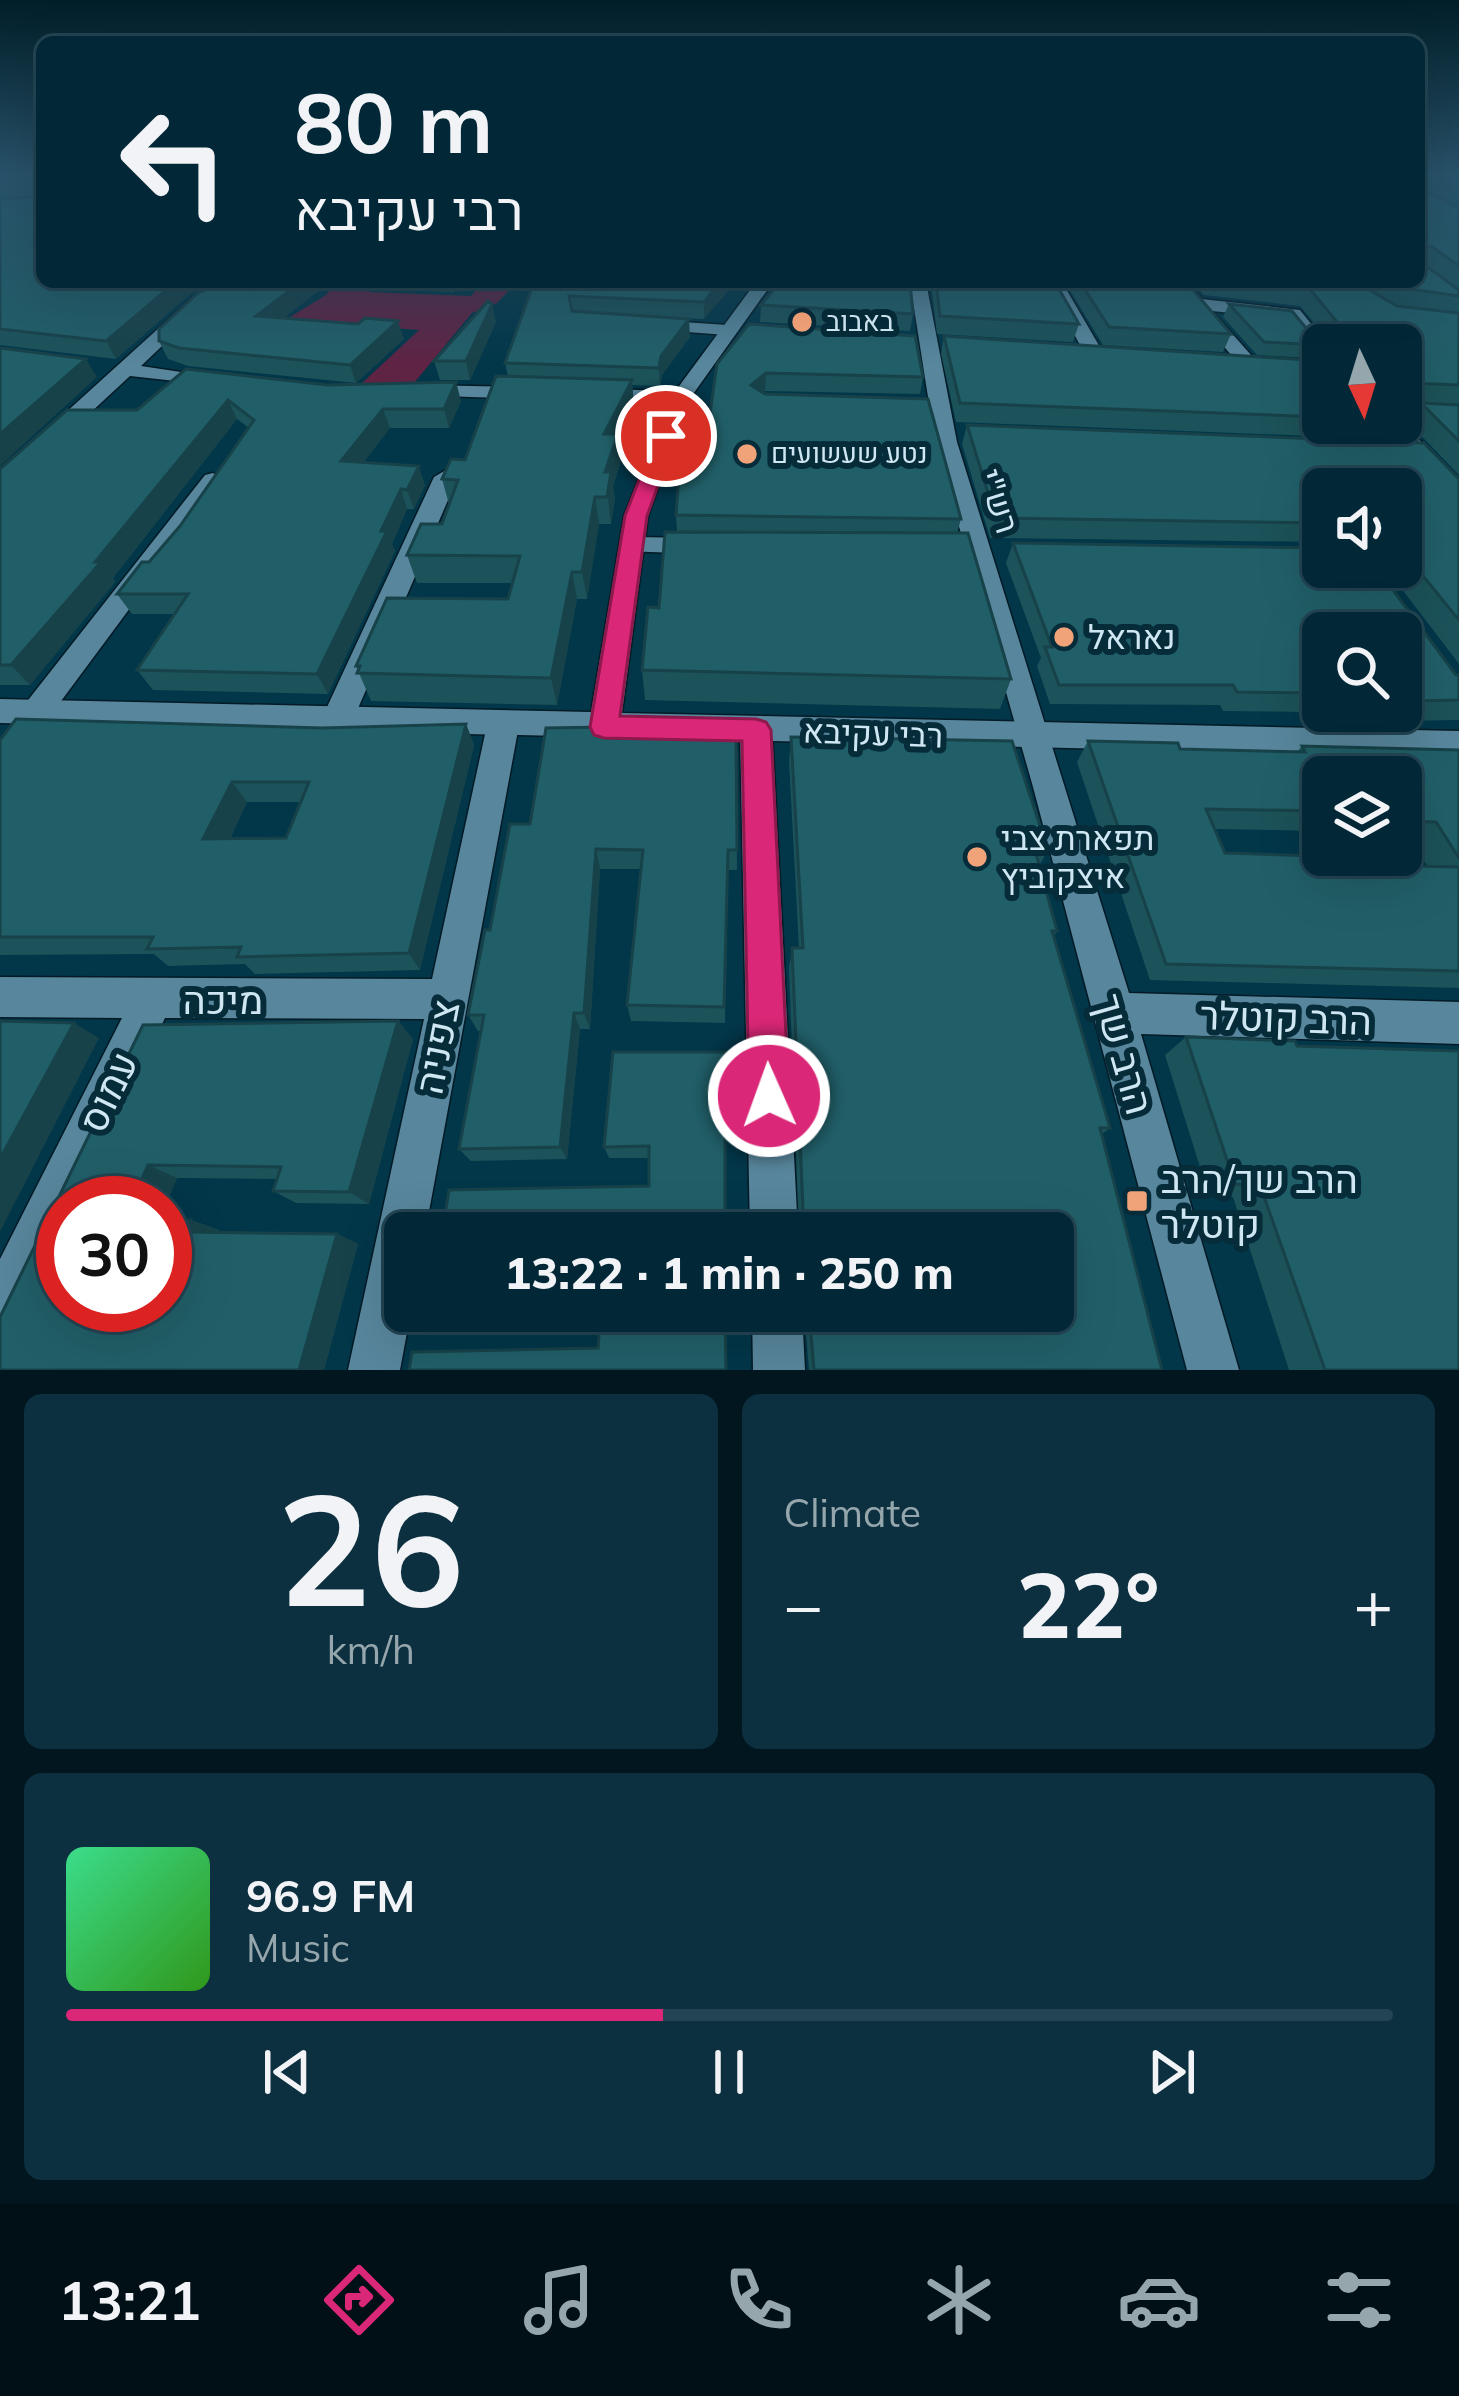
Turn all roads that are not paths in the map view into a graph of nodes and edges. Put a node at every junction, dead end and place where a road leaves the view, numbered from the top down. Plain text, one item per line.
1 (232, 288) edge
2 (760, 288) edge
3 (918, 288) edge
4 (1056, 288) edge
5 (1183, 288) edge
6 (1197, 304) junction
7 (624, 323) edge
8 (1302, 324) edge
9 (727, 330) junction
10 (1116, 356) edge
11 (1227, 363) edge
12 (114, 369) junction
13 (243, 385) edge
14 (402, 392) edge
15 (681, 397) junction
16 (1403, 444) edge
17 (446, 477) edge
18 (213, 480) edge
19 (0, 484) edge
20 (1459, 495) edge
21 (632, 545) junction
22 (730, 547) edge
23 (942, 551) edge
24 (982, 552) junction
25 (1010, 552) edge
26 (0, 711) edge
27 (36, 712) junction
28 (337, 720) junction
29 (503, 725) junction
30 (604, 727) junction
31 (756, 730) junction
32 (1036, 738) junction
33 (1459, 744) edge
34 (0, 997) edge
35 (446, 999) junction
36 (152, 1000) junction
37 (1113, 1013) junction
38 (1459, 1023) edge
39 (773, 1212) edge
40 (0, 1313) edge
41 (778, 1332) edge
42 (374, 1370) edge
43 (779, 1370) edge
44 (1213, 1370) edge

1 - 12 street
2 - 9 street
3 - 24 street, רש"י
4 - 10 street
5 - 6 street
6 - 8 street
6 - 11 street
7 - 9 street
9 - 15 street
12 - 13 street
12 - 19 street
14 - 15 street
15 - 21 street
16 - 20 street
17 - 28 street
18 - 27 street
21 - 22 street
21 - 30 street
23 - 24 street
24 - 25 street
24 - 32 street, רש"י
26 - 27 street, רבי עקיבא
27 - 28 street, רבי עקיבא
28 - 29 street, רבי עקיבא
29 - 30 street, רבי עקיבא
29 - 35 street, צפניה
30 - 31 street, רבי עקיבא
31 - 32 street, רבי עקיבא
31 - 39 street
32 - 33 street, רבי עקיבא
32 - 37 street, הרב שך
34 - 36 street, מיכה
35 - 36 street, מיכה
35 - 42 street, צפניה
36 - 40 street, עמוס
37 - 38 street, הרב קוטלר
37 - 44 street, הרב שך
41 - 43 street

